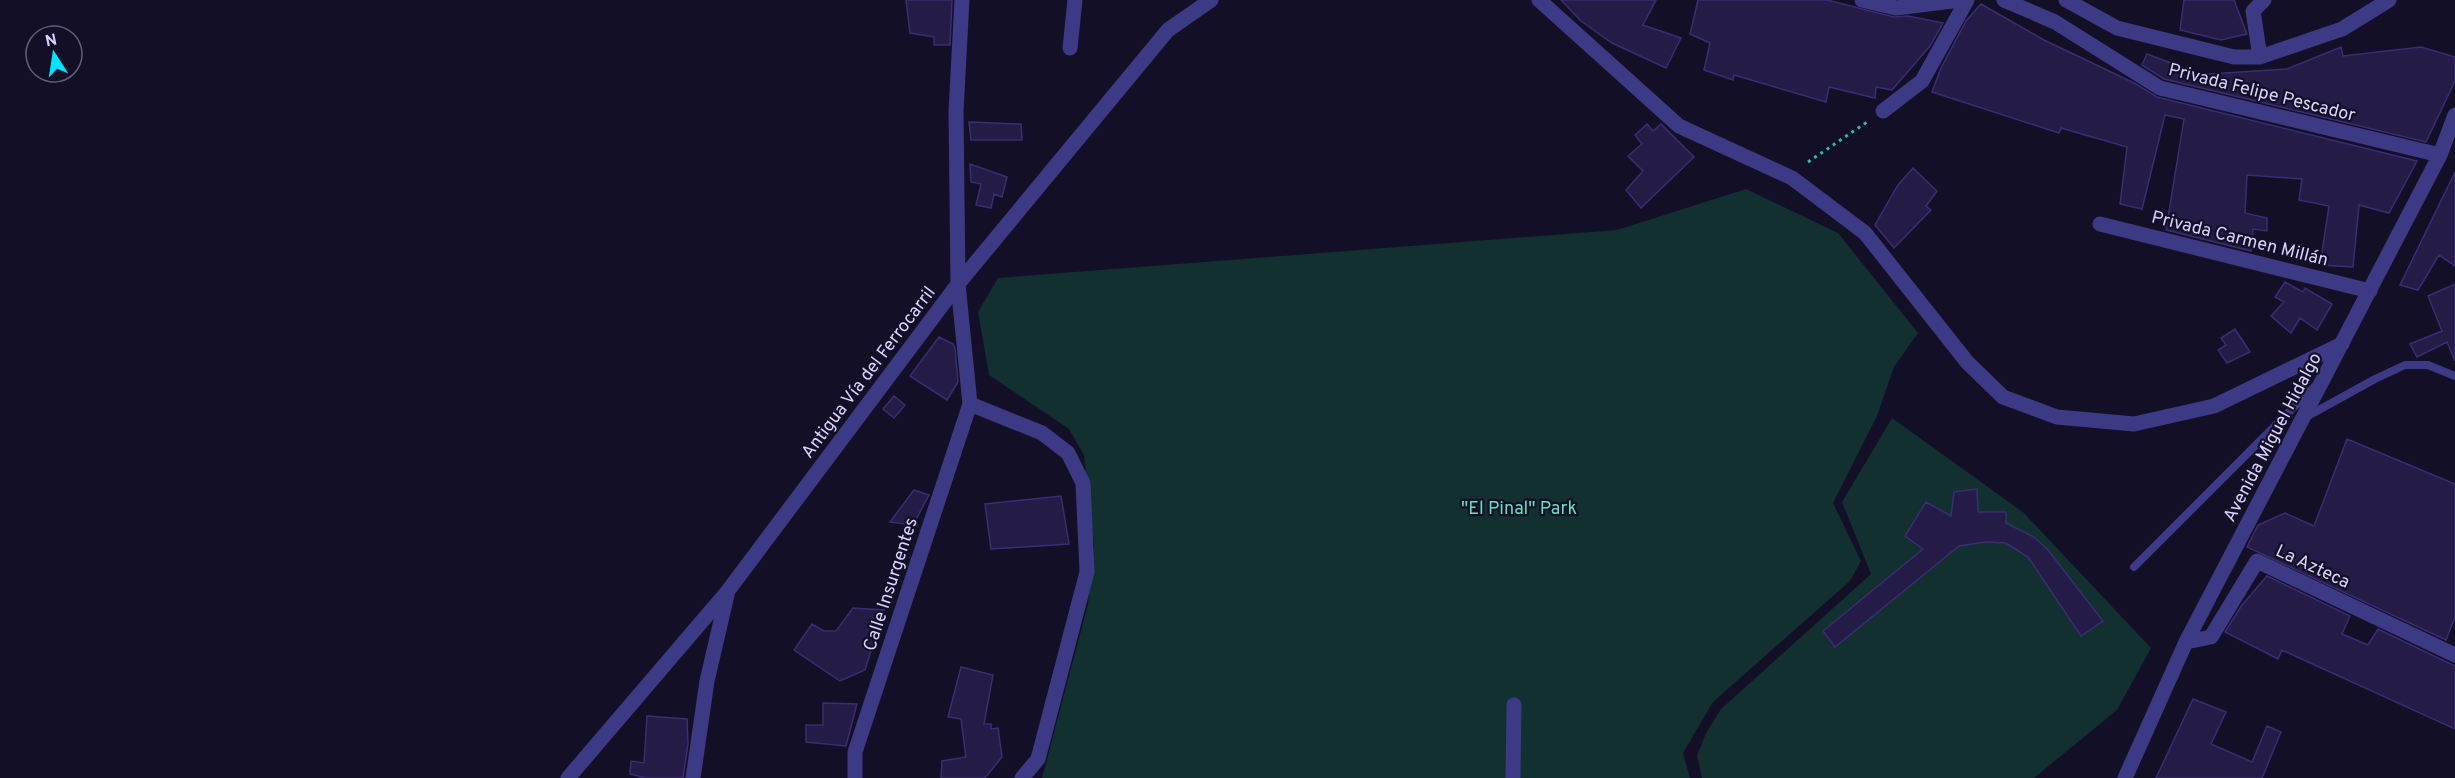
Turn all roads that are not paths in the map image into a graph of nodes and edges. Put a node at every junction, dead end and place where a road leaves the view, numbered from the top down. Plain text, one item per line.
1 (962, 0) edge
2 (1075, 0) edge
3 (1211, 0) edge
4 (1539, 0) edge
5 (1862, 0) edge
6 (1960, 0) edge
7 (1967, 0) edge
8 (2004, 0) edge
9 (2264, 0) edge
10 (2389, 0) edge
11 (2067, 1) edge
12 (2055, 22) junction
13 (1070, 48) dead end
14 (2260, 57) junction
15 (1883, 111) road end
16 (2455, 115) edge
17 (2440, 155) junction
18 (2100, 224) dead end
19 (958, 284) junction
20 (2370, 291) junction
21 (2342, 344) junction
22 (2326, 375) junction
23 (2455, 376) edge
24 (970, 404) junction
25 (2306, 417) junction
26 (2134, 567) dead end
27 (727, 592) junction
28 (2186, 642) junction
29 (2455, 655) edge
30 (1514, 705) dead end
31 (568, 778) edge
32 (693, 778) edge
33 (855, 778) edge
34 (1022, 778) edge
35 (1513, 778) edge
36 (2126, 778) edge

1 - 19 street
2 - 13 street
3 - 19 street, Antigua Vía del Ferrocarril
4 - 21 street
5 - 6 street
7 - 15 street
8 - 12 street, Privada Felipe Pescador
9 - 14 street
10 - 14 street
11 - 12 street
11 - 14 street
12 - 17 street, Privada Felipe Pescador
16 - 17 street, Avenida Miguel Hidalgo
17 - 20 street, Avenida Miguel Hidalgo
18 - 20 street, Privada Carmen Millán
19 - 24 street
19 - 27 street, Antigua Vía del Ferrocarril
20 - 21 street, Avenida Miguel Hidalgo
21 - 22 street, Avenida Miguel Hidalgo
22 - 25 street, Avenida Miguel Hidalgo
22 - 26 lane
23 - 25 lane
24 - 33 street, Calle Insurgentes
24 - 34 street
25 - 28 street, Avenida Miguel Hidalgo
27 - 31 street, Antigua Vía del Ferrocarril
27 - 32 street
28 - 29 street, La Azteca
28 - 36 street, Avenida Miguel Hidalgo
30 - 35 street

